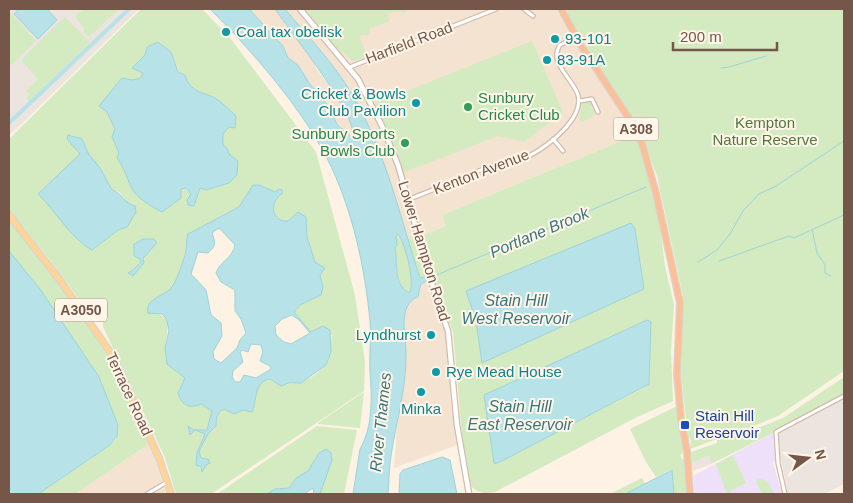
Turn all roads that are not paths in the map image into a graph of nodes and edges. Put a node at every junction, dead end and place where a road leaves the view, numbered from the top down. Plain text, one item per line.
1 (300, 9) edge
2 (496, 9) edge
3 (524, 9) edge
4 (561, 9) edge
5 (533, 16) dead end
6 (576, 38) junction
7 (350, 66) junction
8 (579, 101) junction
9 (598, 112) dead end
10 (553, 138) junction
11 (563, 151) dead end
12 (407, 200) junction
13 (9, 215) edge
14 (844, 396) edge
15 (168, 482) junction
16 (468, 493) edge
17 (147, 494) edge
18 (171, 494) edge
19 (690, 494) edge
20 (785, 494) edge

1 - 7 street, Lower Hampton Road
2 - 7 street, Harfield Road
3 - 5 street
4 - 6 highway, A308
6 - 8 street
6 - 19 highway, A308
7 - 12 street, Lower Hampton Road
8 - 9 street
8 - 10 street, Kenton Avenue
10 - 11 street
10 - 12 street, Kenton Avenue
12 - 16 street, Lower Hampton Road
13 - 15 main road, Terrace Road / A3050
14 - 20 street
15 - 17 street
15 - 18 main road, A3050

